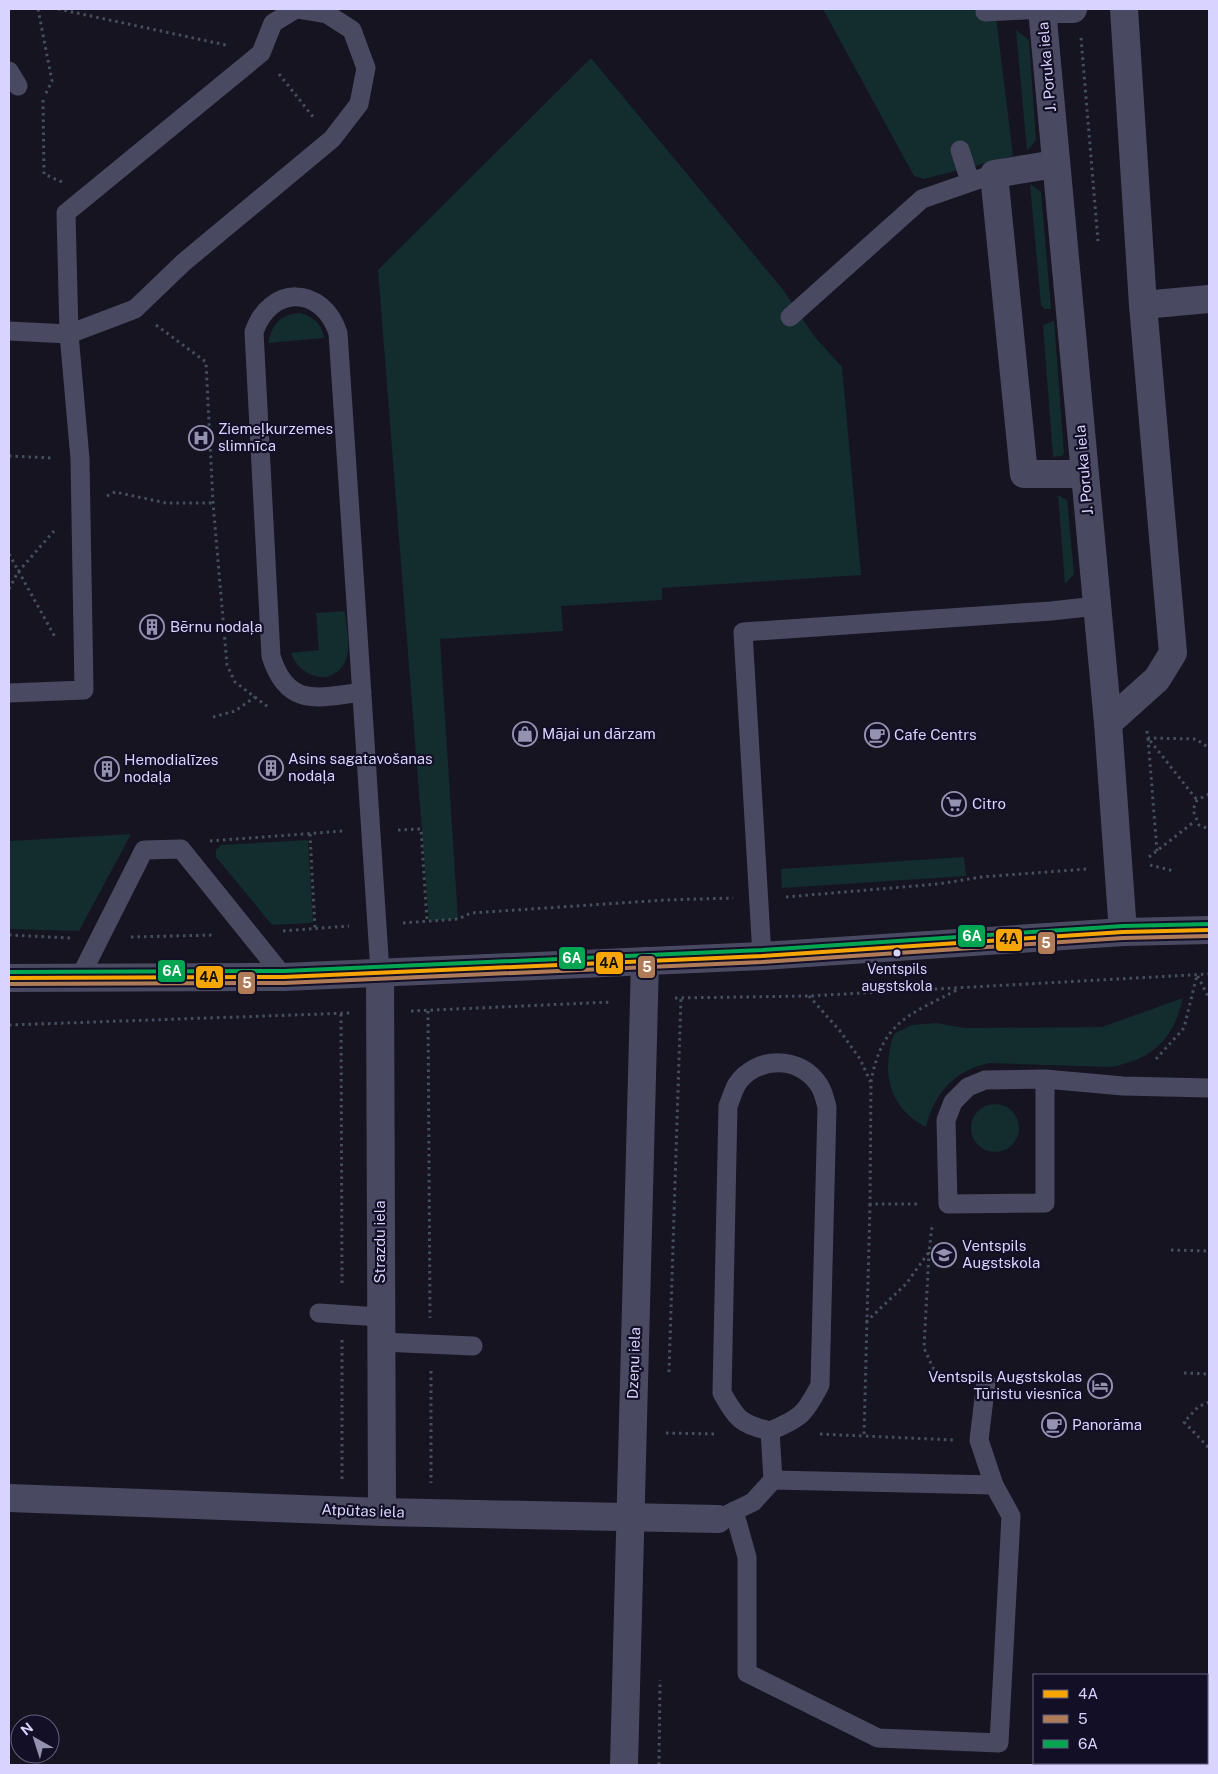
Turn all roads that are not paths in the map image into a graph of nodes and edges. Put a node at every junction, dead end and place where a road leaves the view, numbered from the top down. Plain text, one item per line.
1 (297, 9) edge
2 (1042, 9) edge
3 (1073, 9) edge
4 (1124, 9) edge
5 (986, 12) dead end
6 (960, 150) dead end
7 (1055, 164) junction
8 (982, 177) junction
9 (1209, 298) edge
10 (1143, 304) junction
11 (790, 317) dead end
12 (9, 331) edge
13 (69, 334) junction
14 (1084, 474) junction
15 (1097, 606) junction
16 (362, 692) junction
17 (9, 693) edge
18 (1108, 723) junction
19 (1209, 930) edge
20 (1123, 932) junction
21 (762, 956) junction
22 (645, 961) junction
23 (380, 972) junction
24 (284, 977) junction
25 (9, 978) edge
26 (79, 979) junction
27 (1045, 1079) junction
28 (1209, 1088) edge
29 (320, 1313) dead end
30 (380, 1329) junction
31 (473, 1346) dead end
32 (986, 1382) road end
33 (770, 1431) junction
34 (773, 1480) junction
35 (994, 1485) junction
36 (9, 1498) edge
37 (382, 1512) junction
38 (726, 1515) junction
39 (630, 1518) junction
40 (624, 1765) edge

1 - 13 lane
1 - 13 lane
2 - 3 street
2 - 5 lane
2 - 7 street, J. Poruka iela
4 - 10 street
6 - 8 lane
7 - 8 street
7 - 14 street, J. Poruka iela
8 - 11 lane
8 - 14 street
9 - 10 street
10 - 18 street
12 - 13 lane
13 - 17 lane
14 - 15 street, J. Poruka iela
15 - 18 street, J. Poruka iela
15 - 21 lane
16 - 16 lane
16 - 23 lane
18 - 20 street, J. Poruka iela
19 - 20 street
20 - 21 street
21 - 22 street
22 - 23 street
22 - 39 street, Dzeņu iela
23 - 24 street
23 - 30 street, Strazdu iela
24 - 26 street
24 - 26 lane
25 - 26 street
27 - 27 lane
27 - 28 lane
29 - 30 lane
30 - 31 lane
30 - 37 street, Strazdu iela
32 - 35 lane
33 - 33 lane
33 - 34 lane
34 - 35 lane
34 - 38 lane
35 - 38 lane
36 - 37 street, Atpūtas iela
37 - 39 street, Atpūtas iela
38 - 39 street, Atpūtas iela
39 - 40 street, Dzeņu iela

